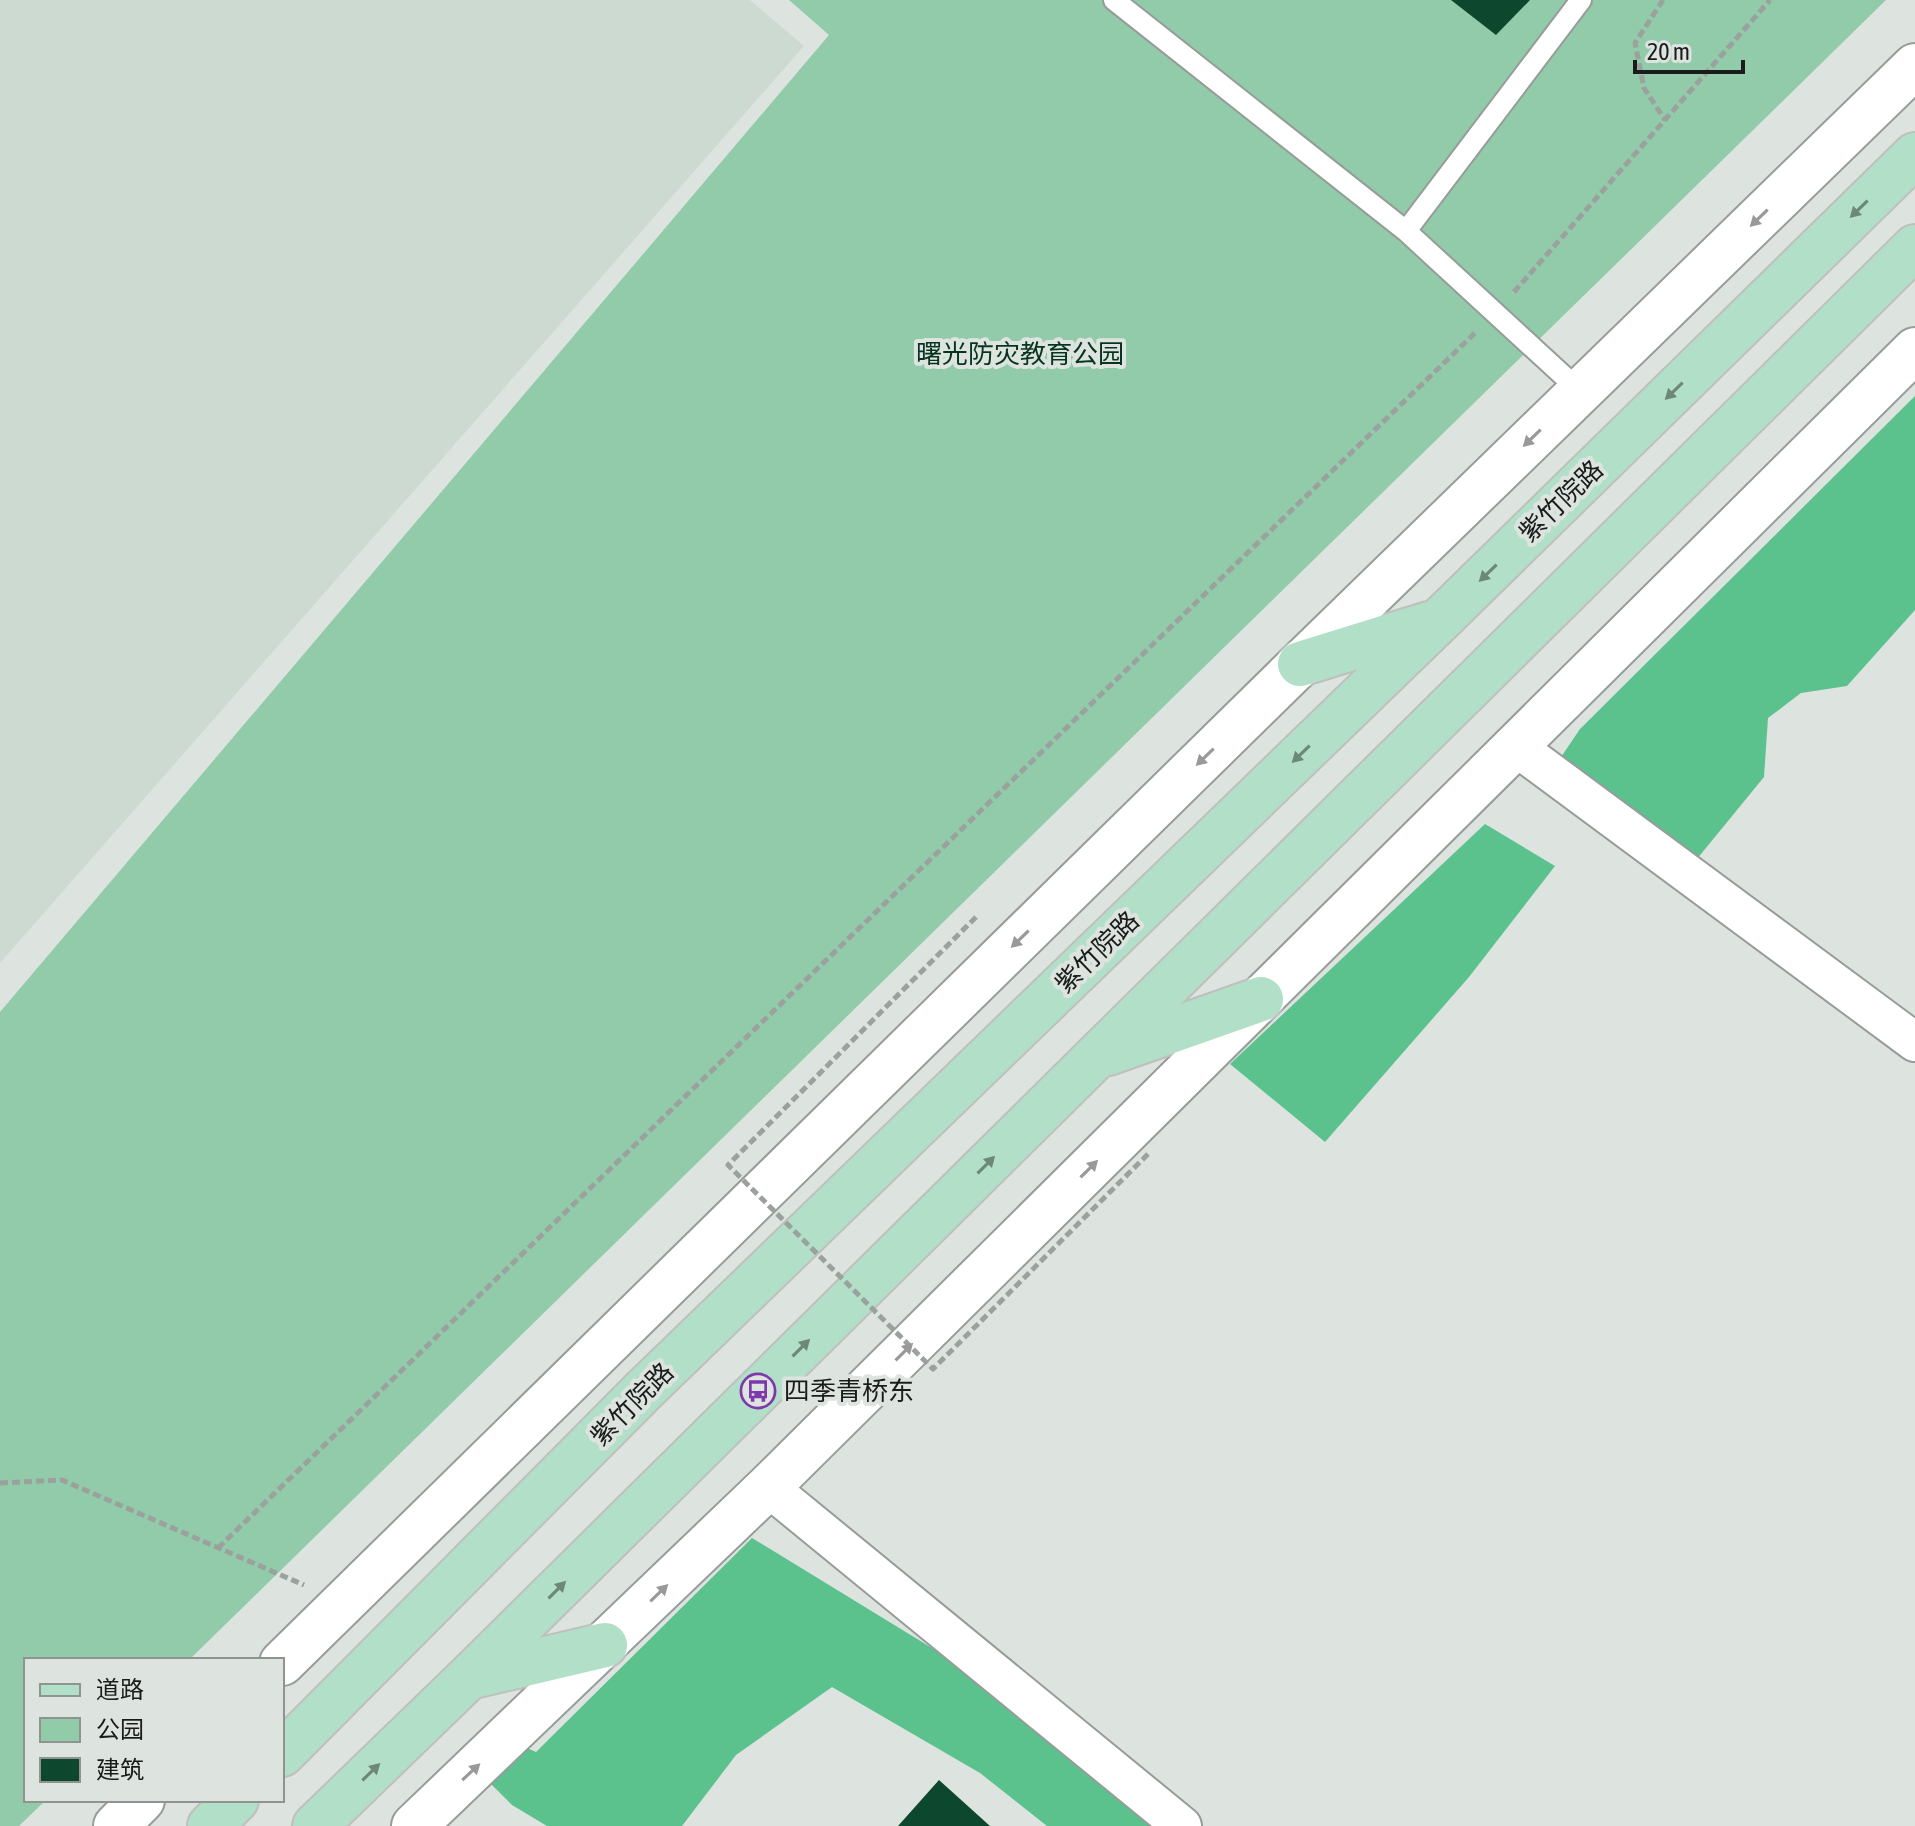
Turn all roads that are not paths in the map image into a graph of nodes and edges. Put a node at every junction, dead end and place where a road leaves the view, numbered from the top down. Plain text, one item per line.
1 (1114, 0) edge
2 (1581, 0) edge
3 (1915, 66) edge
4 (1915, 155) edge
5 (1406, 231) junction
6 (1915, 247) edge
7 (1915, 350) edge
8 (1580, 391) junction
9 (1439, 621) junction
10 (1300, 664) junction
11 (1515, 746) junction
12 (1261, 999) junction
13 (1915, 1042) edge
14 (1094, 1058) junction
15 (768, 1487) junction
16 (605, 1645) junction
17 (284, 1661) edge
18 (469, 1677) junction
19 (284, 1752) edge
20 (140, 1802) edge
21 (234, 1802) edge
22 (116, 1826) edge
23 (210, 1826) edge
24 (315, 1826) edge
25 (414, 1826) edge
26 (1182, 1826) edge

1 - 5 lane
2 - 5 lane
3 -> 8 street
4 -> 9 main road, 紫竹院路
5 - 8 lane
6 - 14 main road
7 - 11 street
8 -> 10 street
9 - 10 main road
9 -> 19 main road, 紫竹院路
10 -> 17 street
11 - 12 street
11 - 13 street
12 - 14 main road
15 -> 12 street
18 -> 14 main road
16 -> 15 street
15 - 26 street
16 - 18 main road
25 -> 16 street
24 -> 18 main road
20 - 22 street
21 - 23 main road

